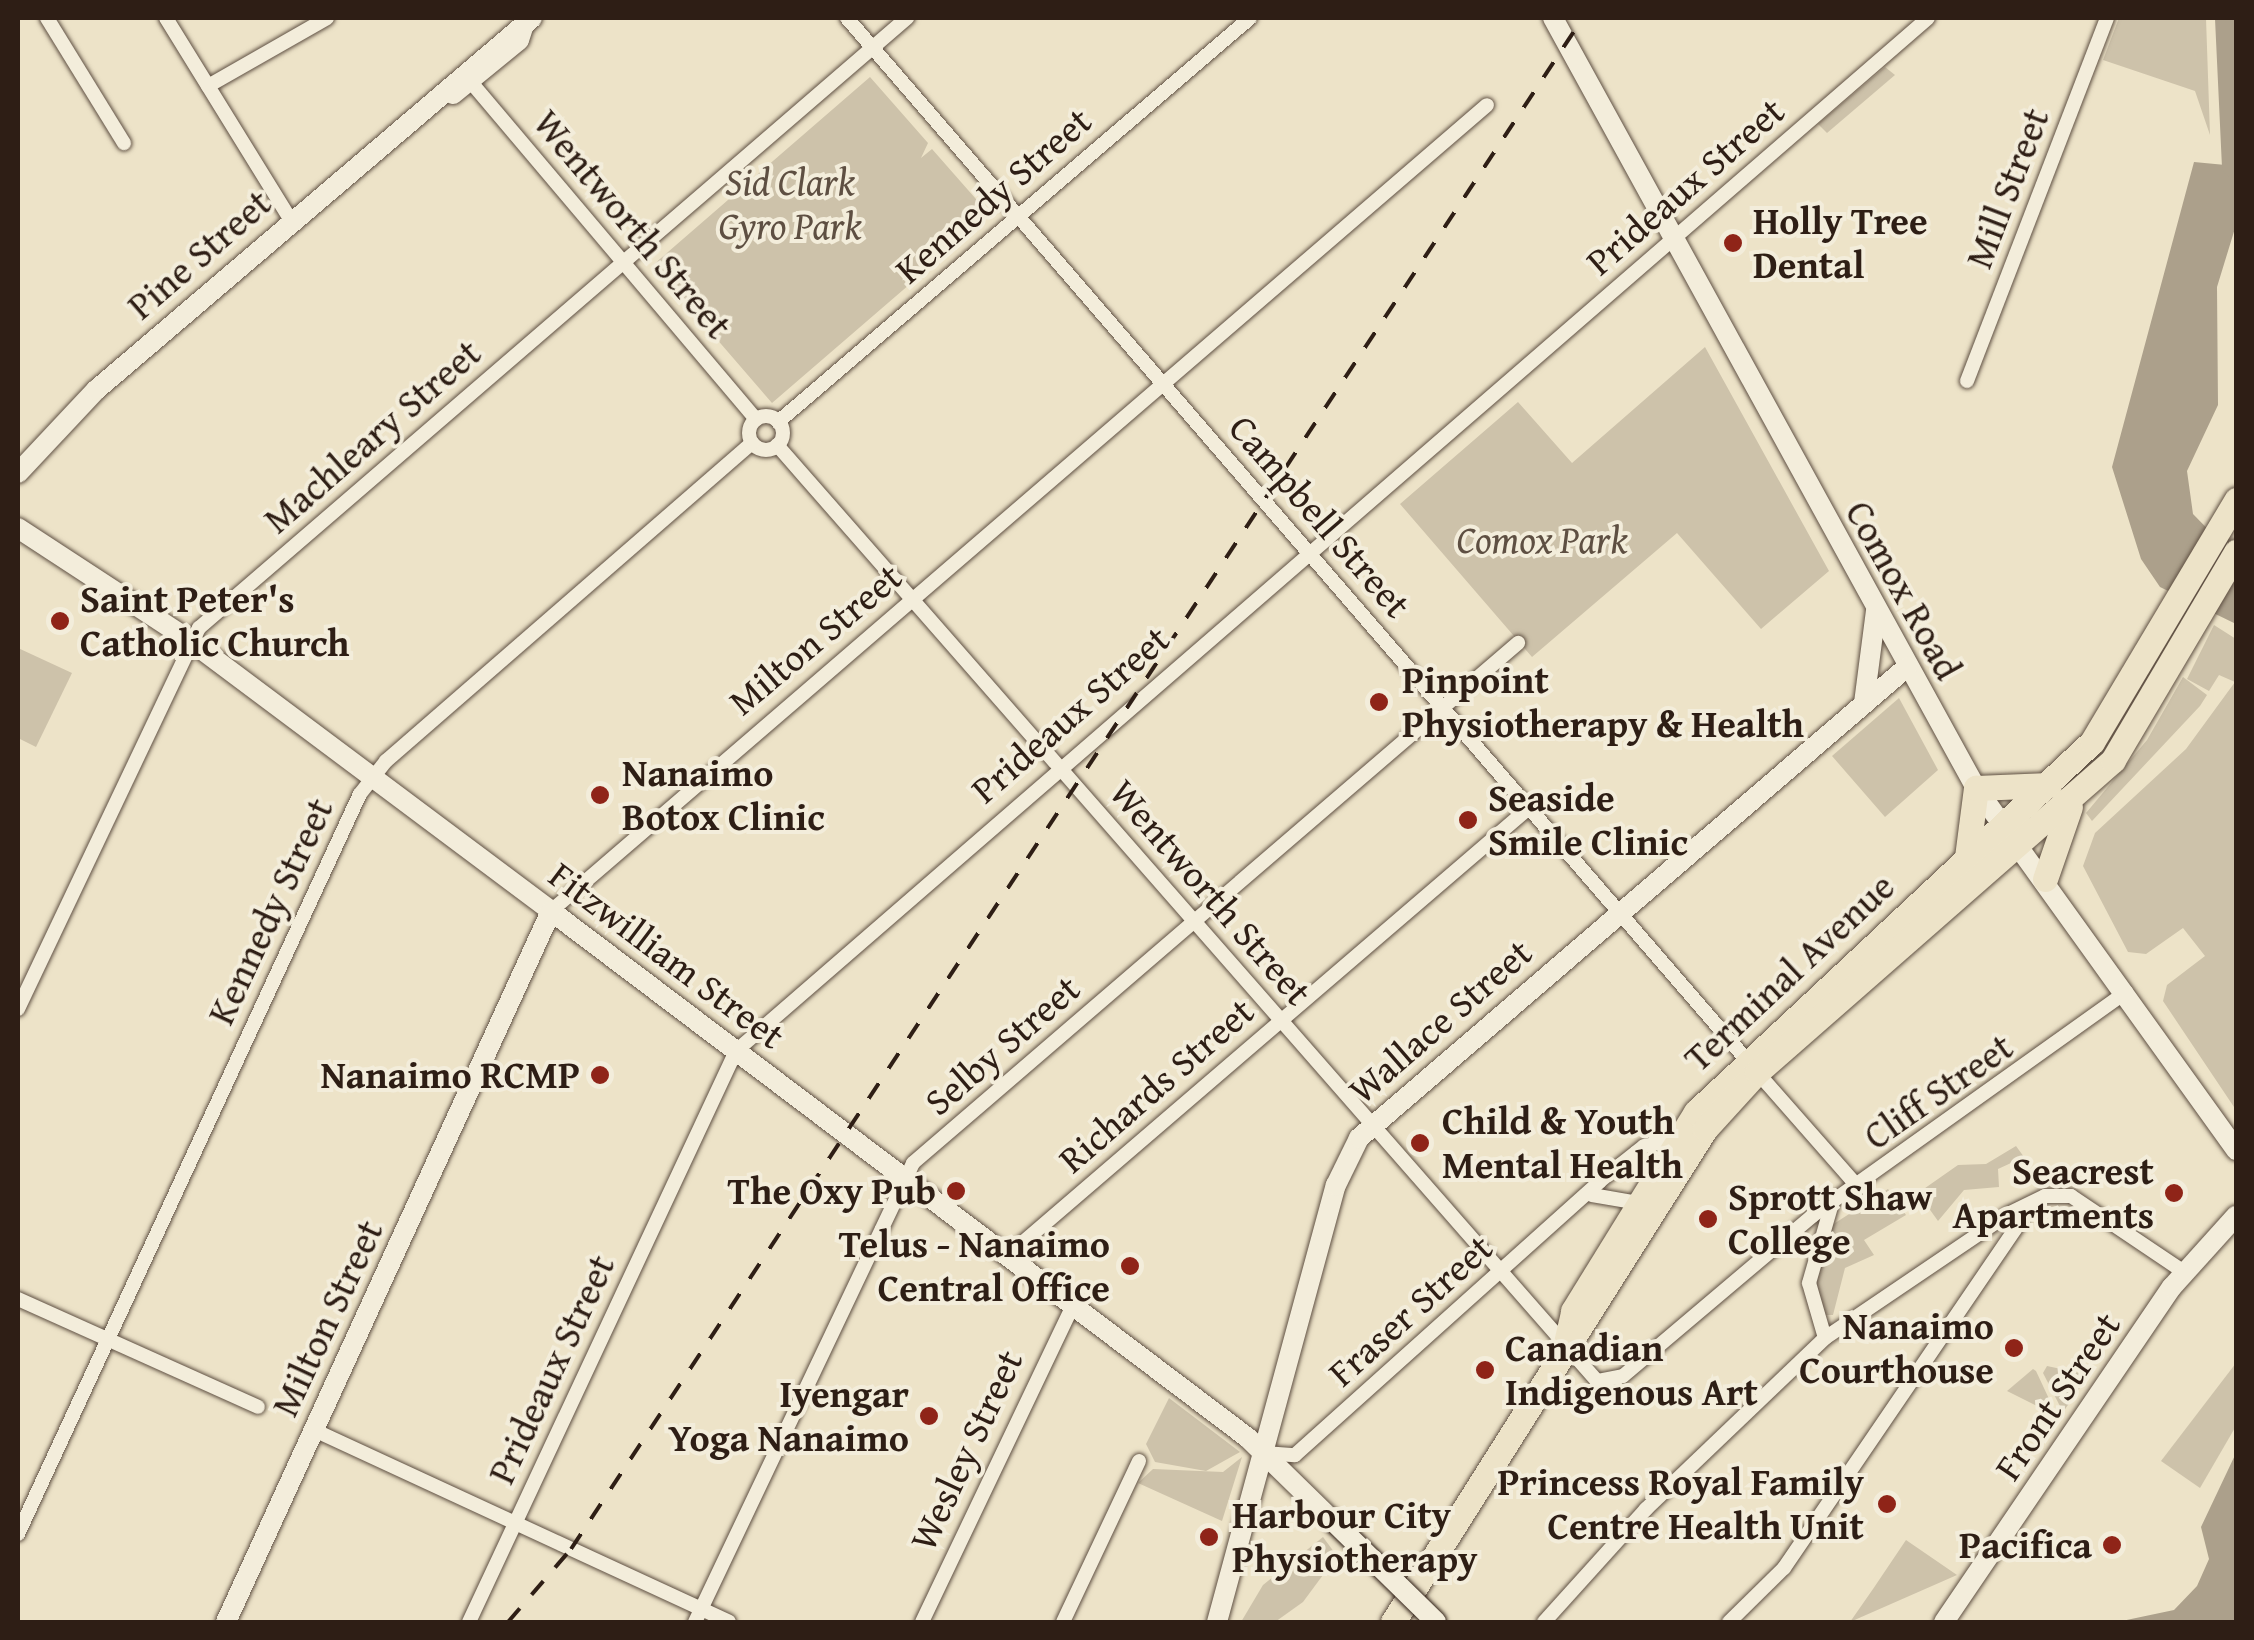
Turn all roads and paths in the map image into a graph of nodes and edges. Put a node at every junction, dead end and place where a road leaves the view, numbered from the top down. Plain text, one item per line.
1 (47, 18) edge
2 (166, 18) edge
3 (327, 18) edge
4 (847, 18) edge
5 (907, 18) edge
6 (1250, 18) edge
7 (1928, 18) edge
8 (2107, 18) edge
9 (528, 21) edge
10 (1555, 22) edge
11 (872, 48) junction
12 (466, 75) junction
13 (208, 86) junction
14 (1487, 104) dead end
15 (124, 143) dead end
16 (1018, 218) junction
17 (292, 220) junction
18 (1676, 238) junction
19 (625, 260) junction
20 (1966, 381) dead end
21 (1164, 386) junction
22 (756, 419) junction
23 (778, 422) junction
24 (752, 444) junction
25 (777, 445) junction
26 (18, 472) edge
27 (2236, 500) edge
28 (18, 528) edge
29 (2236, 552) edge
30 (1311, 554) junction
31 (916, 602) junction
32 (1876, 610) junction
33 (190, 640) junction
34 (2173, 641) junction
35 (1518, 644) dead end
36 (1907, 667) junction
37 (1864, 702) junction
38 (1441, 705) junction
39 (1058, 766) junction
40 (372, 777) junction
41 (2049, 785) junction
42 (1976, 788) junction
43 (2074, 798) junction
44 (1530, 807) junction
45 (2011, 836) junction
46 (1967, 857) junction
47 (2044, 879) junction
48 (551, 911) junction
49 (1620, 912) junction
50 (1194, 923) junction
51 (2126, 992) junction
52 (18, 1009) edge
53 (1280, 1022) junction
54 (736, 1052) junction
55 (1751, 1064) junction
56 (1373, 1124) junction
57 (1678, 1139) junction
58 (2236, 1150) edge
59 (903, 1178) junction
60 (1858, 1188) junction
61 (1592, 1195) junction
62 (2036, 1200) junction
63 (1639, 1203) junction
64 (1832, 1207) junction
65 (2236, 1216) edge
66 (1976, 1234) junction
67 (2001, 1247) junction
68 (1007, 1256) junction
69 (1503, 1271) junction
70 (2184, 1272) junction
71 (18, 1299) edge
72 (1073, 1306) junction
73 (1825, 1338) junction
74 (108, 1339) junction
75 (1564, 1348) junction
76 (1597, 1381) joint
77 (258, 1408) dead end
78 (314, 1430) junction
79 (1264, 1453) junction
80 (1138, 1461) dead end
81 (516, 1524) junction
82 (18, 1534) edge
83 (698, 1616) edge
84 (226, 1622) edge
85 (470, 1622) edge
86 (729, 1622) edge
87 (922, 1622) edge
88 (1064, 1622) edge
89 (1216, 1622) edge
90 (1393, 1622) edge
91 (1436, 1622) edge
92 (1544, 1622) edge
93 (1730, 1622) edge
94 (1944, 1622) edge

1 - 15 street
2 - 13 street
3 - 13 street
4 - 11 street, Campbell Street
5 - 11 street, Machleary Street
6 - 16 street, Kennedy Street
7 - 18 street, Prideaux Street
8 - 20 street, Mill Street
9 - 12 street, Pine Street
10 - 18 street, Comox Road
11 - 16 street, Campbell Street
11 - 19 street, Machleary Street
12 - 17 street, Pine Street
12 - 19 street, Wentworth Street
13 - 17 street
14 - 21 street, Milton Street
16 - 21 street, Campbell Street
16 - 23 street, Kennedy Street
17 - 26 street, Pine Street
18 - 30 street, Prideaux Street
18 - 32 street, Comox Road
19 - 22 street, Wentworth Street
19 - 33 street, Machleary Street
21 - 30 street, Campbell Street
21 - 31 street, Milton Street
22 - 23 street
22 - 24 street
23 - 25 street
24 - 25 street
24 - 40 street, Kennedy Street
25 - 31 street, Wentworth Street
27 - 34 highway
28 - 33 street, Fitzwilliam Street
29 - 34 highway
30 - 38 street, Campbell Street
30 - 39 street, Prideaux Street
31 - 39 street, Wentworth Street
31 - 48 street, Milton Street
32 - 36 street, Comox Road
32 - 37 street
33 - 40 street, Fitzwilliam Street
33 - 52 street, Machleary Street
34 - 41 highway
34 - 43 highway
35 - 38 street, Selby Street
36 - 37 street, Wallace Street
36 - 42 street, Comox Road
37 - 49 street, Wallace Street
38 - 44 street, Campbell Street
38 - 50 street, Selby Street
39 - 50 street, Wentworth Street
39 - 54 street, Prideaux Street
40 - 48 street, Fitzwilliam Street
40 - 74 street, Kennedy Street
41 - 42 highway
41 - 45 highway
42 - 45 street, Comox Road
42 - 46 highway
43 - 45 highway
43 - 47 highway
44 - 49 street, Campbell Street
44 - 53 street, Richards Street
45 - 46 highway, Terminal Avenue
45 - 47 street, Comox Road
45 - 55 highway, Terminal Avenue
46 - 55 highway, Terminal Avenue
47 - 51 street, Comox Road
48 - 54 street, Fitzwilliam Street
48 - 78 street, Milton Street
49 - 55 street, Campbell Street
49 - 56 street, Wallace Street
50 - 53 street, Wentworth Street
50 - 59 street, Selby Street
51 - 58 street, Comox Road
51 - 60 street, Cliff Street
53 - 56 street, Wentworth Street
53 - 68 street, Richards Street
54 - 59 street, Fitzwilliam Street
54 - 81 street, Prideaux Street
55 - 57 highway, Terminal Avenue
55 - 60 street, Campbell Street
55 - 75 highway, Terminal Avenue
56 - 69 street, Wentworth Street
56 - 79 street, Wallace Street
57 - 61 street, Fraser Street
57 - 63 highway, Terminal Avenue
59 - 68 street, Fitzwilliam Street
59 - 83 street, Selby Street
60 - 64 street, Cliff Street
61 - 63 street
61 - 69 street, Fraser Street
62 - 66 street
62 - 67 street
62 - 70 street
63 - 75 highway, Terminal Avenue
64 - 73 street
64 - 76 street, Cliff Street
65 - 70 street, Front Street
66 - 67 street
66 - 73 street
67 - 93 street
68 - 72 street, Fitzwilliam Street
69 - 75 street, Wentworth Street
69 - 79 street, Fraser Street
70 - 94 street, Front Street
71 - 74 street
72 - 79 street, Fitzwilliam Street
72 - 87 street, Wesley Street
73 - 92 street
74 - 77 street
74 - 82 street, Kennedy Street
75 - 76 street, Wentworth Street
75 - 90 highway, Terminal Avenue
78 - 81 street
78 - 84 street, Milton Street
79 - 89 street, Wallace Street
79 - 91 street, Fitzwilliam Street, bridge
80 - 88 street
81 - 83 street
81 - 85 street, Prideaux Street
83 - 86 street

